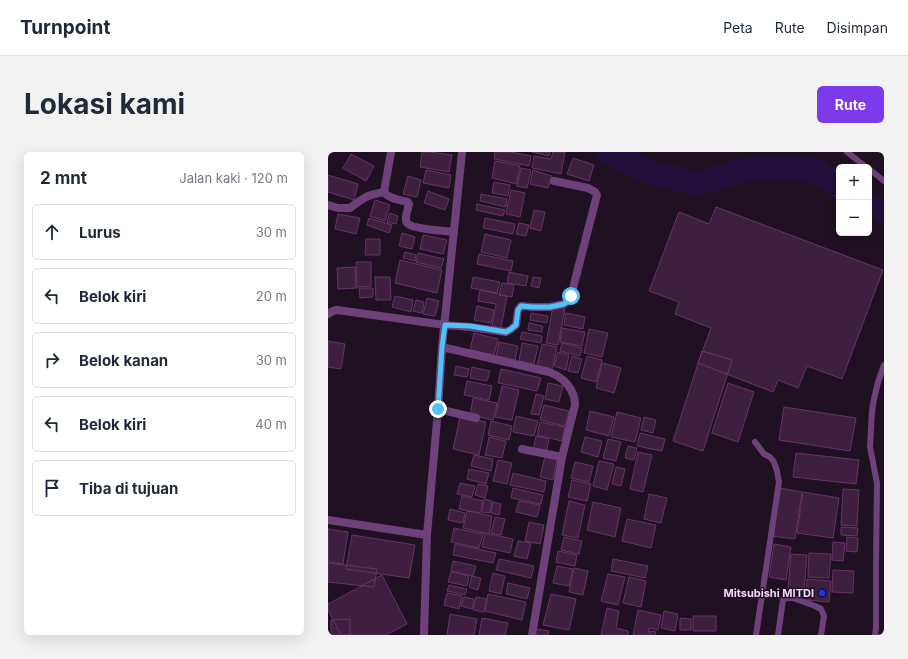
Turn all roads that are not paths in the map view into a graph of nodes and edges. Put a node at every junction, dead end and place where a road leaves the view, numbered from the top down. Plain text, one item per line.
1 (391, 152) edge
2 (462, 152) edge
3 (848, 152) edge
4 (862, 164) edge
5 (872, 171) edge
6 (554, 181) dead end
7 (884, 181) edge
8 (384, 192) junction
9 (328, 205) edge
10 (454, 232) junction
11 (328, 314) edge
12 (445, 325) junction
13 (442, 347) junction
14 (884, 365) edge
15 (438, 409) junction
16 (476, 418) dead end
17 (755, 442) dead end
18 (522, 449) dead end
19 (562, 457) junction
20 (328, 520) edge
21 (427, 535) junction
22 (424, 635) edge
23 (532, 635) edge
24 (756, 635) edge
25 (778, 635) edge
26 (821, 635) edge
27 (875, 635) edge

1 - 8 street
2 - 10 street
3 - 4 lane
5 - 7 lane
6 - 12 street
8 - 9 street
8 - 10 street
10 - 12 street
11 - 12 street
12 - 13 street
13 - 15 street
13 - 19 street
14 - 27 lane
15 - 16 street
15 - 21 street
17 - 24 lane
18 - 19 street
19 - 23 street
20 - 21 street
21 - 22 street
25 - 26 lane

